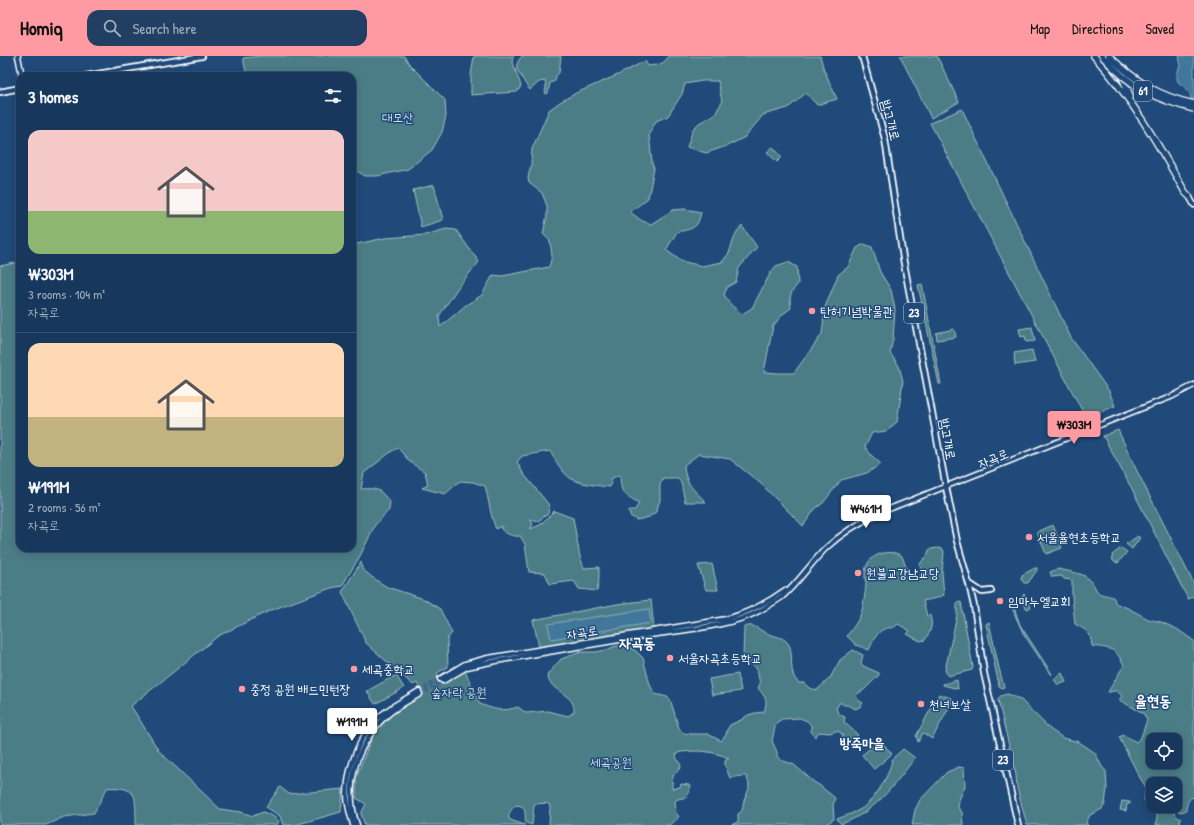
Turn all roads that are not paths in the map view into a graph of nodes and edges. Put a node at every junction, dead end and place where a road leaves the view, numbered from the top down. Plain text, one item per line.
1 (18, 56) edge
2 (202, 56) edge
3 (862, 56) edge
4 (1094, 56) edge
5 (1102, 56) edge
6 (1110, 56) edge
7 (21, 72) edge
8 (109, 72) edge
9 (16, 89) edge
10 (0, 92) edge
11 (1194, 104) edge
12 (1194, 109) edge
13 (1189, 196) junction
14 (1194, 205) edge
15 (1194, 385) edge
16 (946, 487) junction
17 (969, 584) junction
18 (991, 591) dead end
19 (442, 680) tunnel mouth
20 (352, 825) edge
21 (357, 825) edge
22 (1018, 825) edge

1 - 7 main road
2 - 8 main road
3 - 16 main road, 밤고개로 / 23
4 - 13 highway
5 - 12 highway, 61, bridge
6 - 11 highway, 61, bridge
6 - 13 highway
9 - 10 main road
13 - 14 main road
15 - 16 main road, 자곡로
16 - 17 main road, 밤고개로 / 23
16 - 19 main road, 자곡로
17 - 18 main road
17 - 22 main road, 밤고개로 / 23
20 - 21 main road

